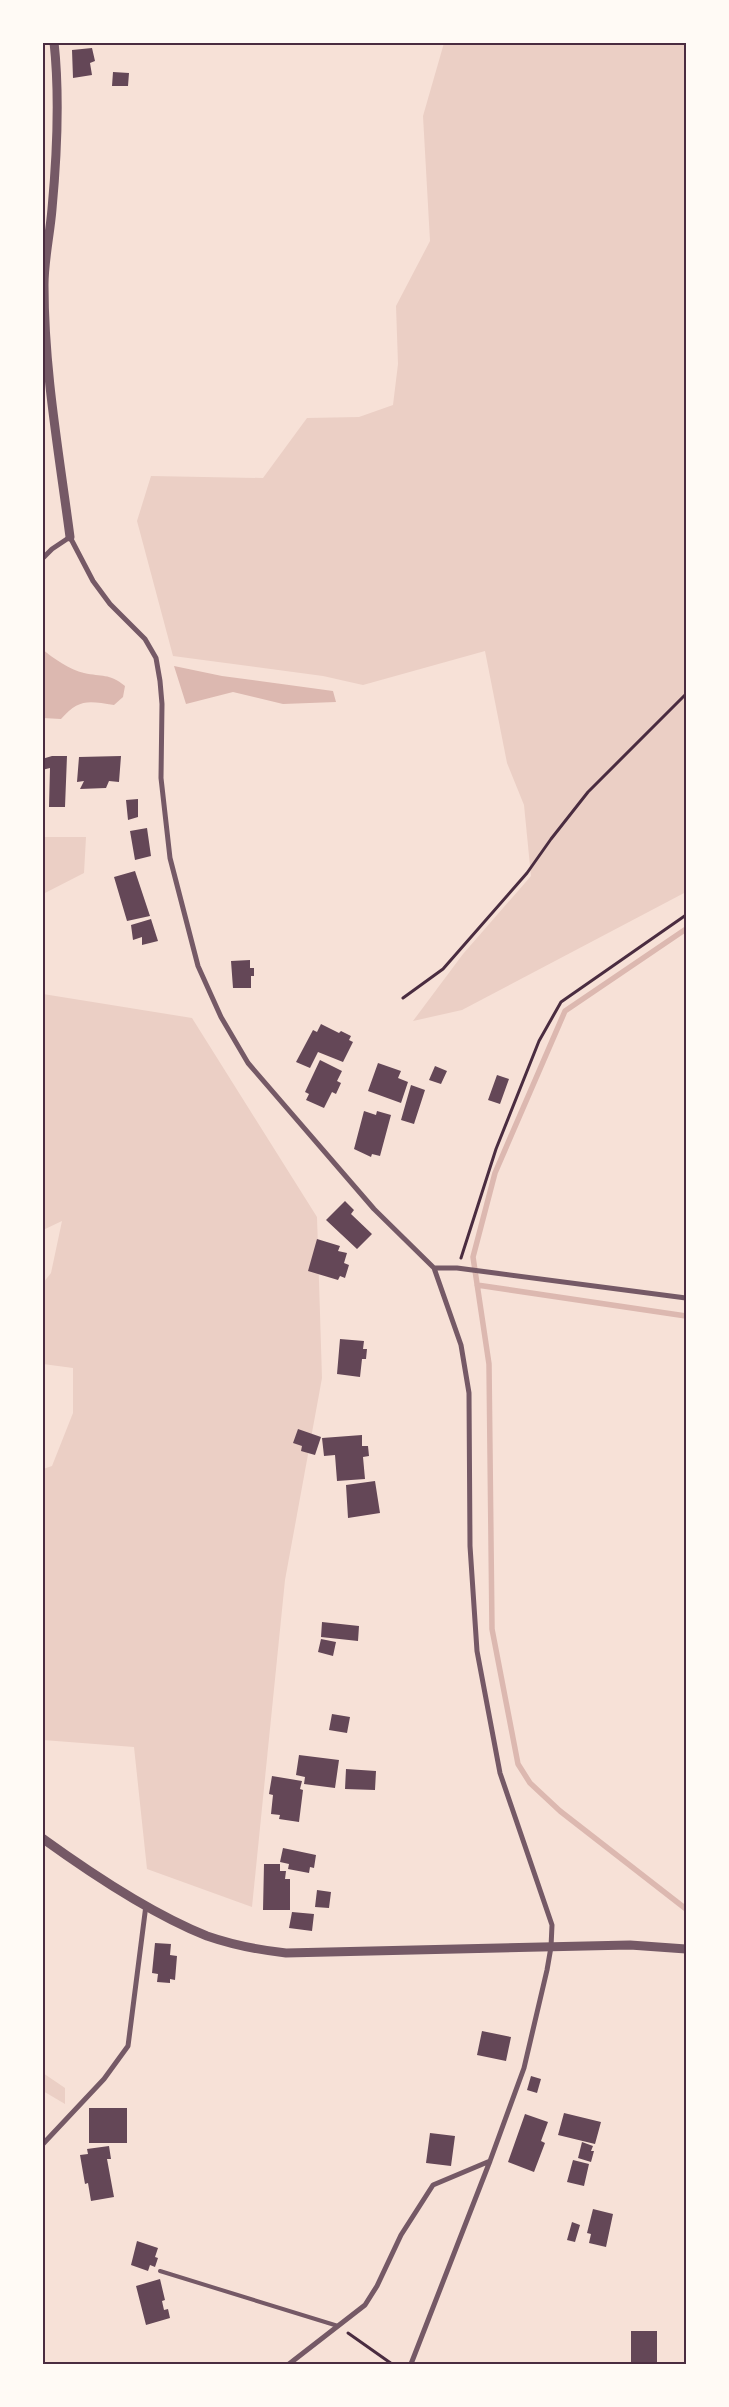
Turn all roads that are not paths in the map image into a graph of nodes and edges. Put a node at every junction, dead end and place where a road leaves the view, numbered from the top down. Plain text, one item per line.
1 (54, 42) edge
2 (70, 537) junction
3 (42, 559) edge
4 (434, 1268) junction
5 (686, 1298) edge
6 (42, 1838) edge
7 (146, 1905) junction
8 (551, 1947) junction
9 (686, 1949) edge
10 (42, 2145) edge
11 (490, 2162) junction
12 (160, 2271) dead end
13 (338, 2326) junction
14 (288, 2364) edge
15 (411, 2364) edge

1 - 2 street
2 - 3 street
2 - 4 street
4 - 5 street
4 - 8 street
6 - 7 street
7 - 8 street
7 - 10 street
8 - 9 street
8 - 11 street
11 - 13 street
11 - 15 street
12 - 13 lane
13 - 14 street

